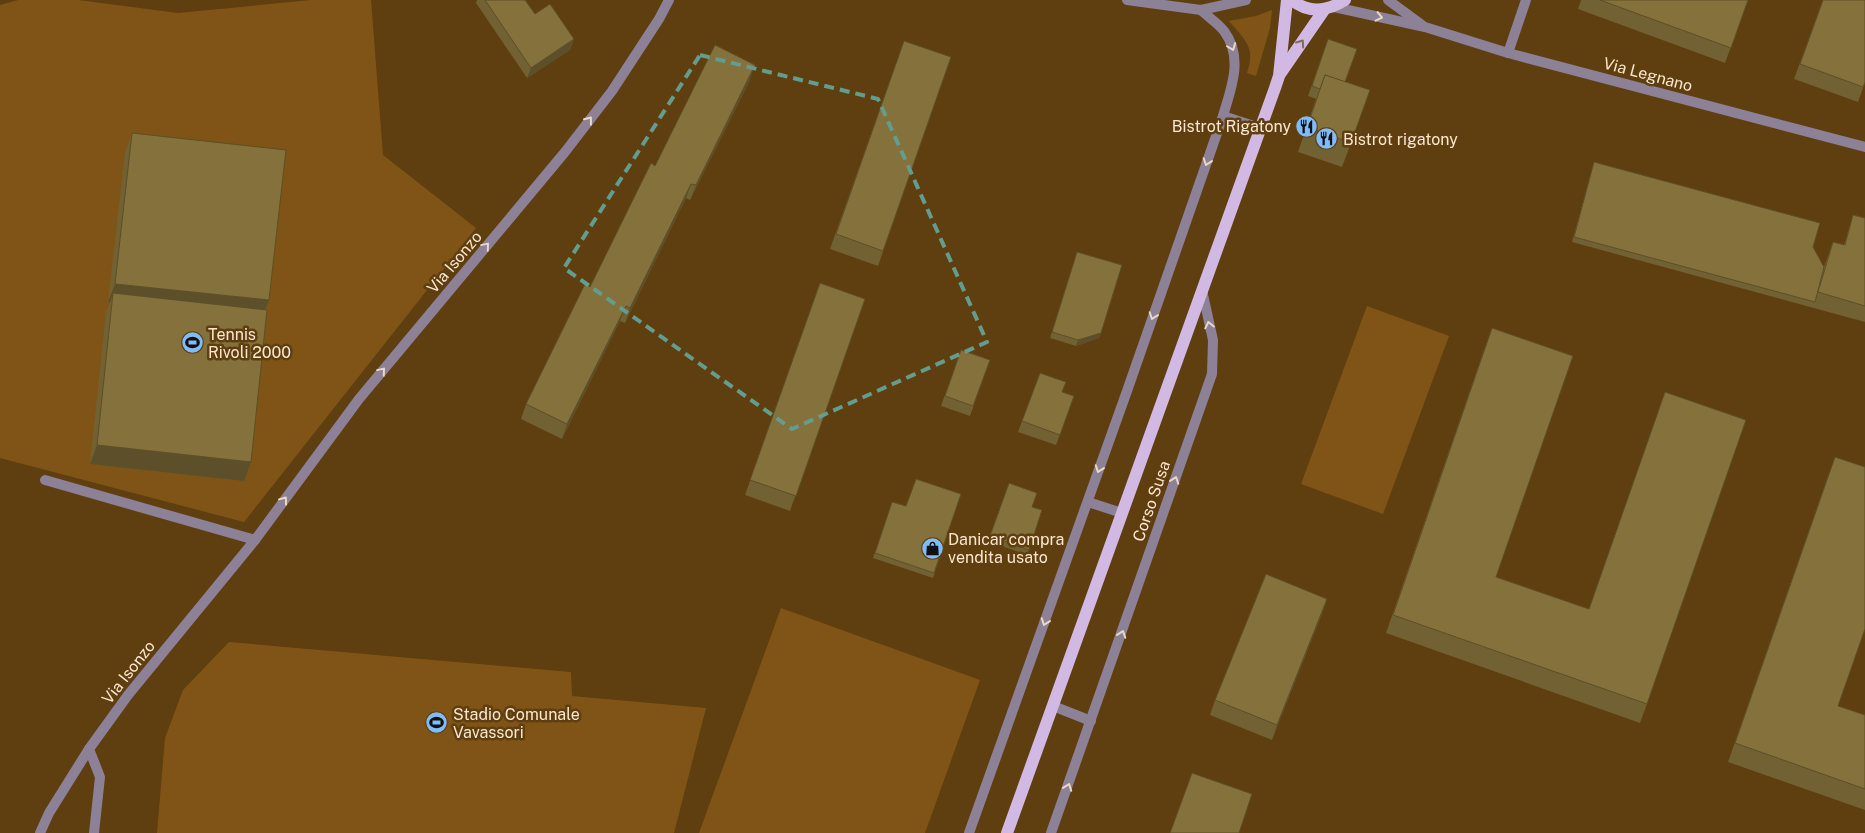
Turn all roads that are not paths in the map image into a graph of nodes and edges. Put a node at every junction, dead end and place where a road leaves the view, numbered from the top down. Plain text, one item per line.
1 (670, 0) edge
2 (1127, 0) edge
3 (1246, 0) edge
4 (1287, 0) edge
5 (1292, 0) edge
6 (1526, 0) edge
7 (1390, 1) edge
8 (1335, 6) edge
9 (1201, 10) junction
10 (1424, 28) junction
11 (1508, 52) junction
12 (1279, 76) junction
13 (1223, 116) junction
14 (1260, 128) junction
15 (1865, 147) edge
16 (1202, 289) junction
17 (45, 480) dead end
18 (1088, 502) junction
19 (1122, 513) junction
20 (255, 540) junction
21 (1053, 706) junction
22 (1091, 721) junction
23 (89, 749) junction
24 (40, 833) edge
25 (94, 833) edge
26 (968, 833) edge
27 (1007, 833) edge
28 (1051, 833) edge

20 -> 1 street, Via Isonzo
2 - 9 street
3 - 9 street
4 - 12 main road, Corso Susa
5 - 8 main road
6 - 11 street
7 - 10 street, Via Legnano
8 -> 10 street, Via Legnano
12 -> 8 main road, Corso Susa
9 -> 13 street
10 - 11 street, Via Legnano
11 - 15 street, Via Legnano
12 - 14 main road, Corso Susa
13 - 14 street
13 -> 18 street
14 - 16 main road, Corso Susa
16 - 19 main road, Corso Susa
22 -> 16 street, Corso Susa
17 - 20 street
18 - 19 street, Corso Susa
18 -> 26 street
19 - 21 main road, Corso Susa
20 - 23 street, Via Isonzo
21 - 22 street
21 - 27 main road, Corso Susa
28 -> 22 street, Corso Susa
23 - 24 street, Via Isonzo
23 - 25 street

